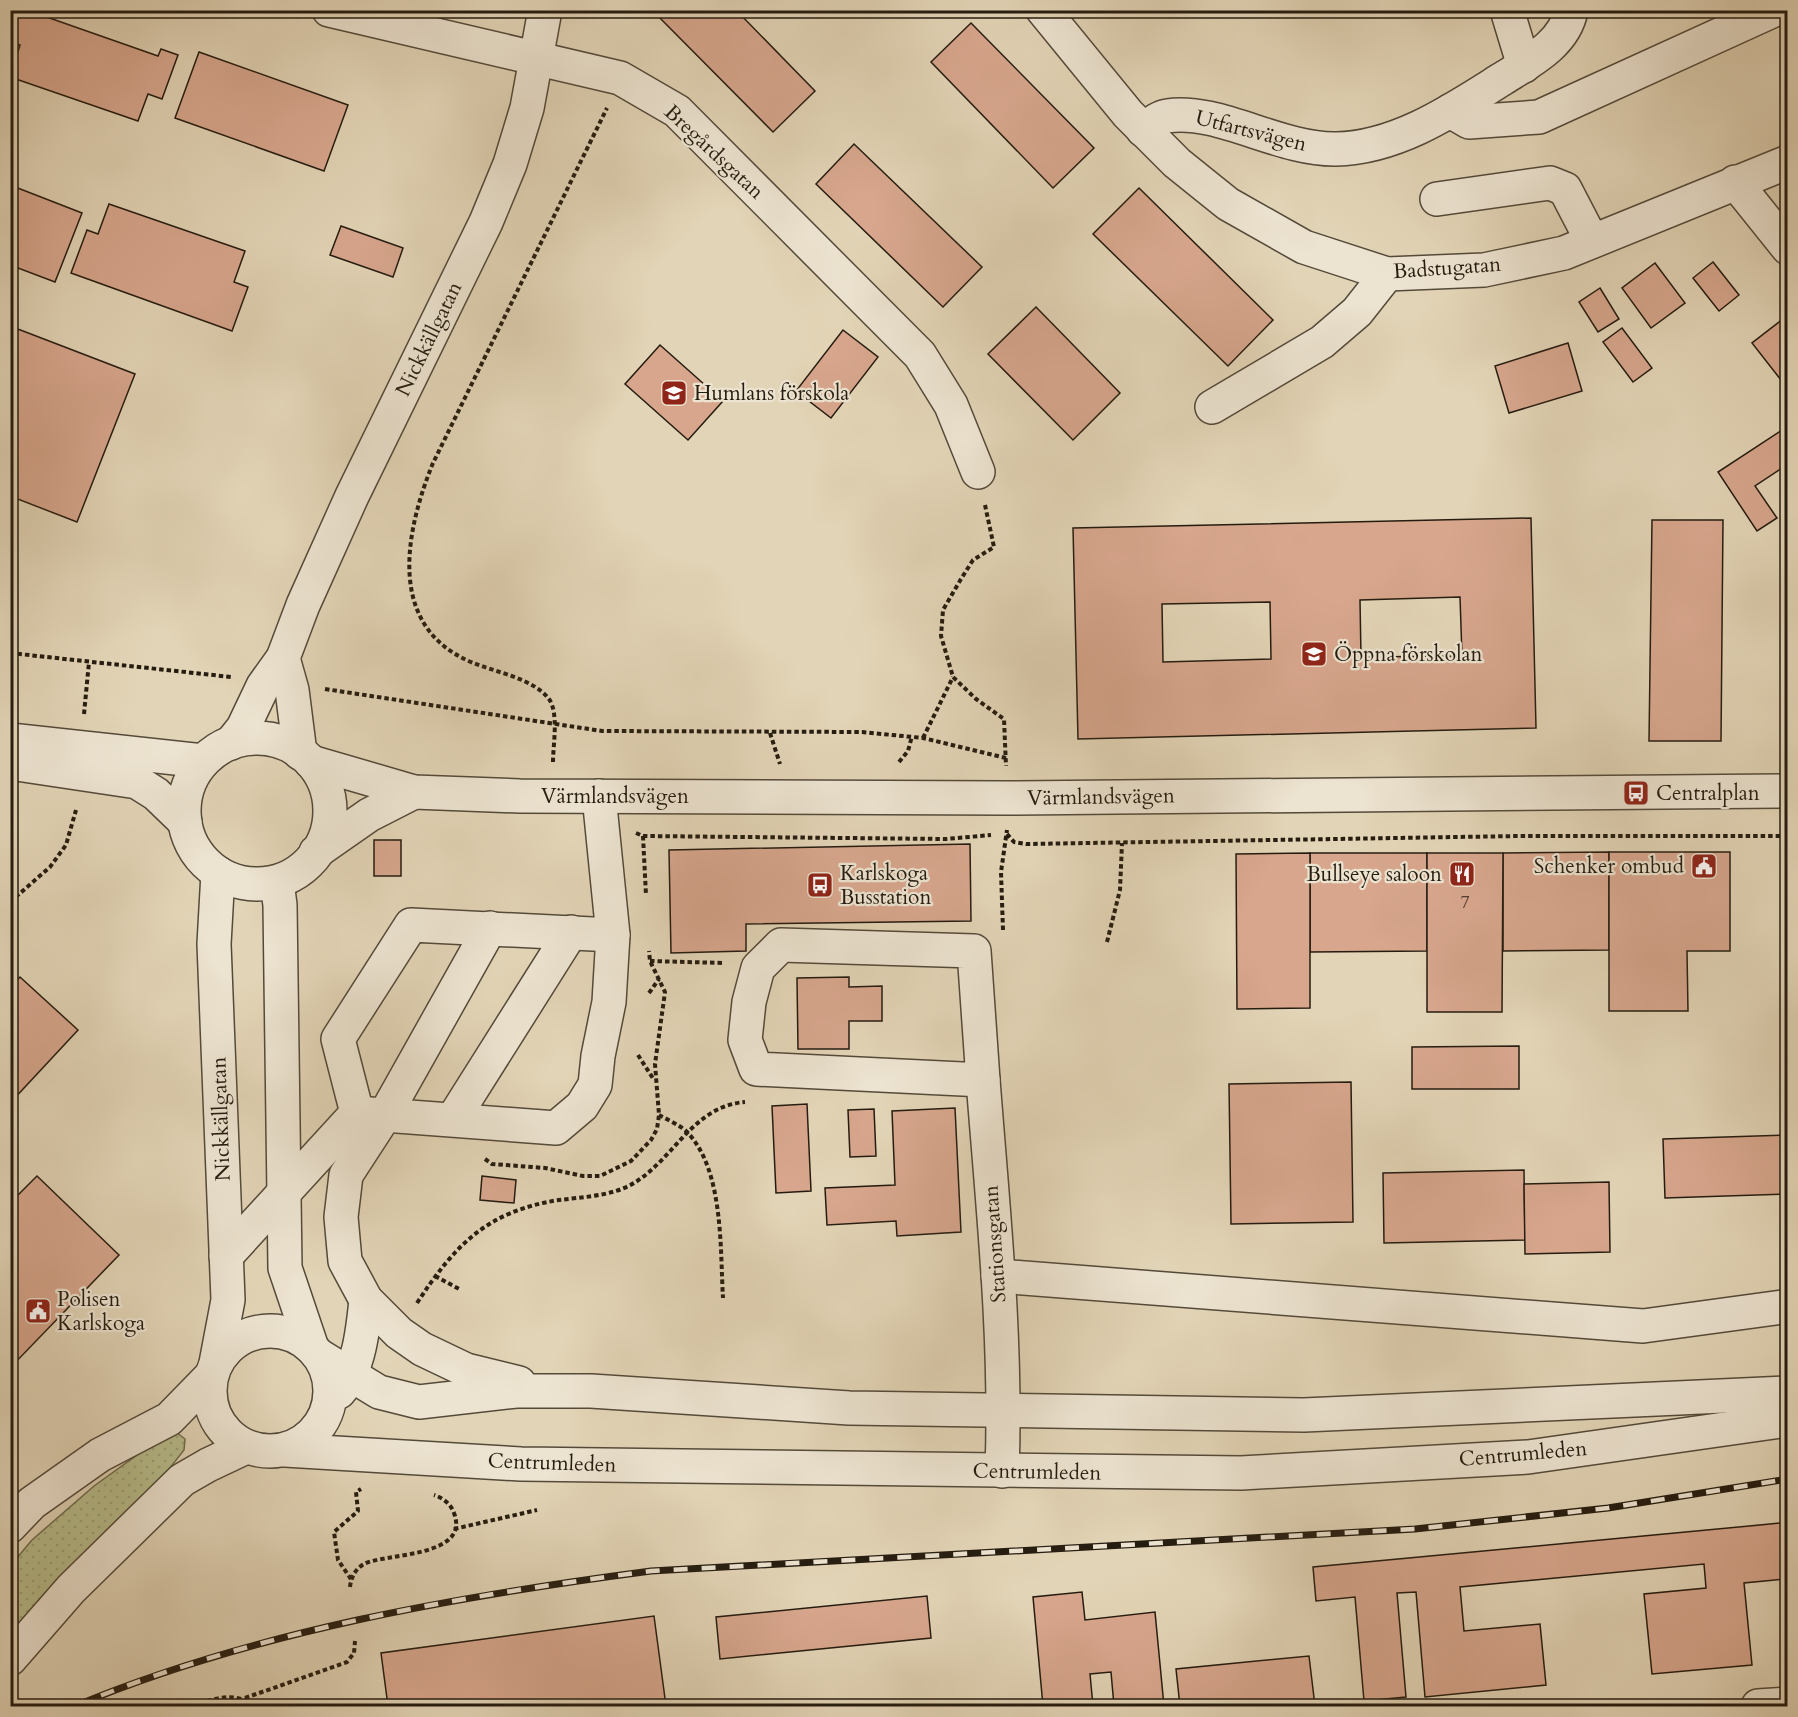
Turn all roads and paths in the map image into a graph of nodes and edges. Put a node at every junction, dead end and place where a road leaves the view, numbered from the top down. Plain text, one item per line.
1 (329, 10) edge
2 (545, 10) edge
3 (1043, 10) edge
4 (1507, 10) edge
5 (1571, 10) edge
6 (1774, 10) edge
7 (537, 58) junction
8 (1524, 66) junction
9 (620, 78) junction
10 (1450, 111) junction
11 (1143, 130) junction
12 (1788, 162) edge
13 (1735, 182) junction
14 (1437, 199) dead end
15 (1592, 241) junction
16 (1788, 248) edge
17 (1388, 274) junction
18 (1212, 407) dead end
19 (978, 472) joint
20 (10, 653) edge
21 (283, 657) junction
22 (89, 662) junction
23 (235, 677) dead end
24 (953, 677) junction
25 (322, 688) dead end
26 (84, 721) dead end
27 (553, 725) junction
28 (770, 733) junction
29 (912, 736) junction
30 (923, 738) junction
31 (10, 740) edge
32 (231, 743) junction
33 (305, 757) junction
34 (203, 761) junction
35 (10, 763) edge
36 (781, 767) dead end
37 (894, 768) dead end
38 (1788, 791) edge
39 (414, 792) junction
40 (599, 796) junction
41 (76, 810) dead end
42 (185, 822) junction
43 (934, 833) dead end
44 (1007, 834) dead end
45 (1788, 836) edge
46 (946, 839) dead end
47 (1122, 843) junction
48 (316, 852) junction
49 (218, 873) junction
50 (277, 882) junction
51 (10, 902) edge
52 (490, 928) junction
53 (571, 932) junction
54 (613, 935) junction
55 (1107, 942) dead end
56 (639, 964) dead end
57 (758, 968) junction
58 (659, 978) dead end
59 (649, 993) dead end
60 (638, 1055) dead end
61 (655, 1080) dead end
62 (983, 1080) junction
63 (371, 1114) junction
64 (659, 1115) dead end
65 (453, 1119) junction
66 (687, 1132) junction
67 (589, 1172) dead end
68 (594, 1176) dead end
69 (284, 1192) junction
70 (226, 1256) junction
71 (998, 1275) junction
72 (435, 1276) junction
73 (461, 1290) dead end
74 (723, 1298) dead end
75 (366, 1300) junction
76 (1782, 1307) dead end
77 (399, 1333) junction
78 (316, 1352) junction
79 (213, 1370) junction
80 (349, 1374) junction
81 (550, 1391) junction
82 (1788, 1393) edge
83 (330, 1403) junction
84 (1004, 1409) junction
85 (1788, 1420) edge
86 (246, 1447) junction
87 (285, 1450) junction
88 (1002, 1471) junction
89 (356, 1492) dead end
90 (425, 1493) dead end
91 (537, 1510) dead end
92 (10, 1526) edge
93 (454, 1529) junction
94 (351, 1579) junction
95 (350, 1587) dead end
96 (355, 1641) dead end
97 (10, 1659) edge
98 (245, 1698) junction
99 (1788, 1704) edge
100 (193, 1707) edge
101 (257, 1707) edge
102 (1758, 1707) edge

1 - 7 street, Bregårdsgatan
2 - 7 street, Nickkällgatan
3 - 11 street, Badstugatan
4 - 8 street
5 - 8 street, Utfartsvägen
6 - 10 street
7 - 9 street, Bregårdsgatan
7 - 21 street, Nickkällgatan
8 - 10 street, Utfartsvägen
9 - 19 street, Bregårdsgatan
9 - 27 path
10 - 11 street, Utfartsvägen
11 - 17 street, Badstugatan
12 - 13 street, Badstugatan
13 - 15 street, Badstugatan
13 - 16 street
14 - 15 street
15 - 17 street, Badstugatan
17 - 18 street
19 - 24 path
20 - 22 path
21 - 32 street, Nickkällgatan
21 - 33 street
22 - 23 path
22 - 26 path
24 - 30 path
24 - 30 path
25 - 27 path
27 - 28 path
28 - 29 path
28 - 36 path
29 - 30 path
29 - 37 path
31 - 34 street
32 - 33 street
32 - 34 street
33 - 39 street, Värmlandsvägen
33 - 48 street
34 - 42 street
35 - 42 street
38 - 40 street, Värmlandsvägen
39 - 40 street, Värmlandsvägen
39 - 48 street, Värmlandsvägen
40 - 54 street
41 - 51 path
42 - 49 street
43 - 46 path
44 - 47 path
45 - 47 path
47 - 55 path
48 - 50 street
49 - 50 street
49 - 70 street, Nickkällgatan
50 - 69 street
52 - 53 street
52 - 63 street
52 - 63 street
53 - 54 street
53 - 65 street
54 - 65 street
56 - 57 path
57 - 62 street
57 - 62 street, Stationsgatan
58 - 59 path
60 - 61 path
62 - 71 street, Stationsgatan
63 - 65 street
63 - 69 street
63 - 75 street
64 - 66 path
66 - 72 path
66 - 74 path
67 - 68 path
69 - 70 street
69 - 78 street
70 - 79 street, Nickkällgatan
71 - 76 street
71 - 84 street, Stationsgatan
72 - 73 path
72 - 77 path
75 - 77 street
75 - 80 street
77 - 81 street
78 - 79 street
78 - 80 street
78 - 83 street
79 - 86 street
79 - 92 street
80 - 81 street
80 - 83 street
81 - 84 street
82 - 84 street
83 - 87 street
84 - 88 street, Stationsgatan
85 - 88 street, Centrumleden
86 - 87 street
86 - 97 street
87 - 88 street, Centrumleden
89 - 94 path
90 - 93 path
91 - 93 path
93 - 94 path
94 - 95 path
96 - 98 path
98 - 100 path
98 - 101 path
99 - 102 street

